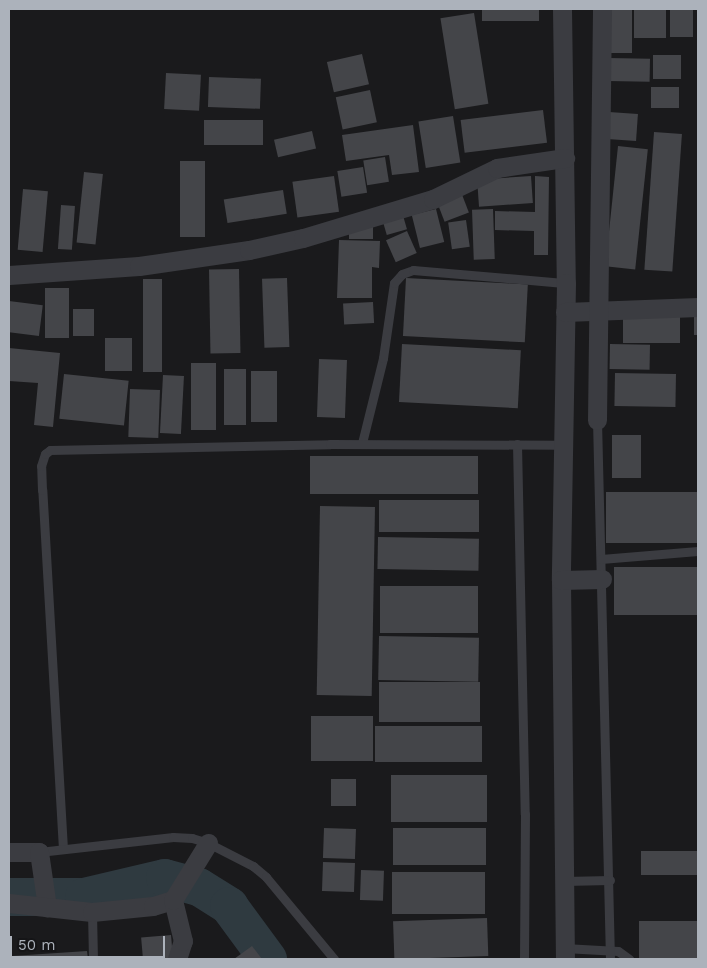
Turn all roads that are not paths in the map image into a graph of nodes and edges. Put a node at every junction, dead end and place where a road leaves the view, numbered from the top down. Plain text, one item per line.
1 (562, 9) edge
2 (602, 9) edge
3 (565, 158) junction
4 (9, 275) edge
5 (566, 283) junction
6 (698, 306) edge
7 (597, 312) junction
8 (568, 313) junction
9 (598, 420) joint
10 (362, 443) junction
11 (517, 444) junction
12 (561, 445) junction
13 (698, 551) edge
14 (601, 559) junction
15 (566, 580) junction
16 (599, 580) junction
17 (63, 849) junction
18 (202, 850) junction
19 (9, 852) edge
20 (40, 858) junction
21 (564, 880) junction
22 (607, 880) junction
23 (175, 895) junction
24 (9, 903) edge
25 (46, 903) junction
26 (92, 912) junction
27 (608, 953) edge
28 (565, 954) edge
29 (93, 959) edge
30 (177, 959) edge
31 (334, 959) edge
32 (524, 959) edge
33 (629, 959) edge

1 - 3 street
2 - 7 street
3 - 4 street
3 - 5 street
5 - 8 street
5 - 10 lane
6 - 7 street
7 - 8 street
7 - 9 street
8 - 12 street
9 - 14 lane
10 - 11 lane
10 - 17 lane
11 - 12 lane
11 - 32 lane
12 - 15 street
13 - 14 lane
14 - 16 lane
15 - 16 street
15 - 21 street
16 - 22 lane
17 - 18 lane
17 - 20 lane
18 - 23 street
18 - 31 lane
19 - 20 street
20 - 25 street
21 - 22 lane
21 - 28 street
22 - 27 lane
23 - 26 street
23 - 30 street
24 - 25 street
25 - 26 street
26 - 29 lane
27 - 28 lane
27 - 33 lane

